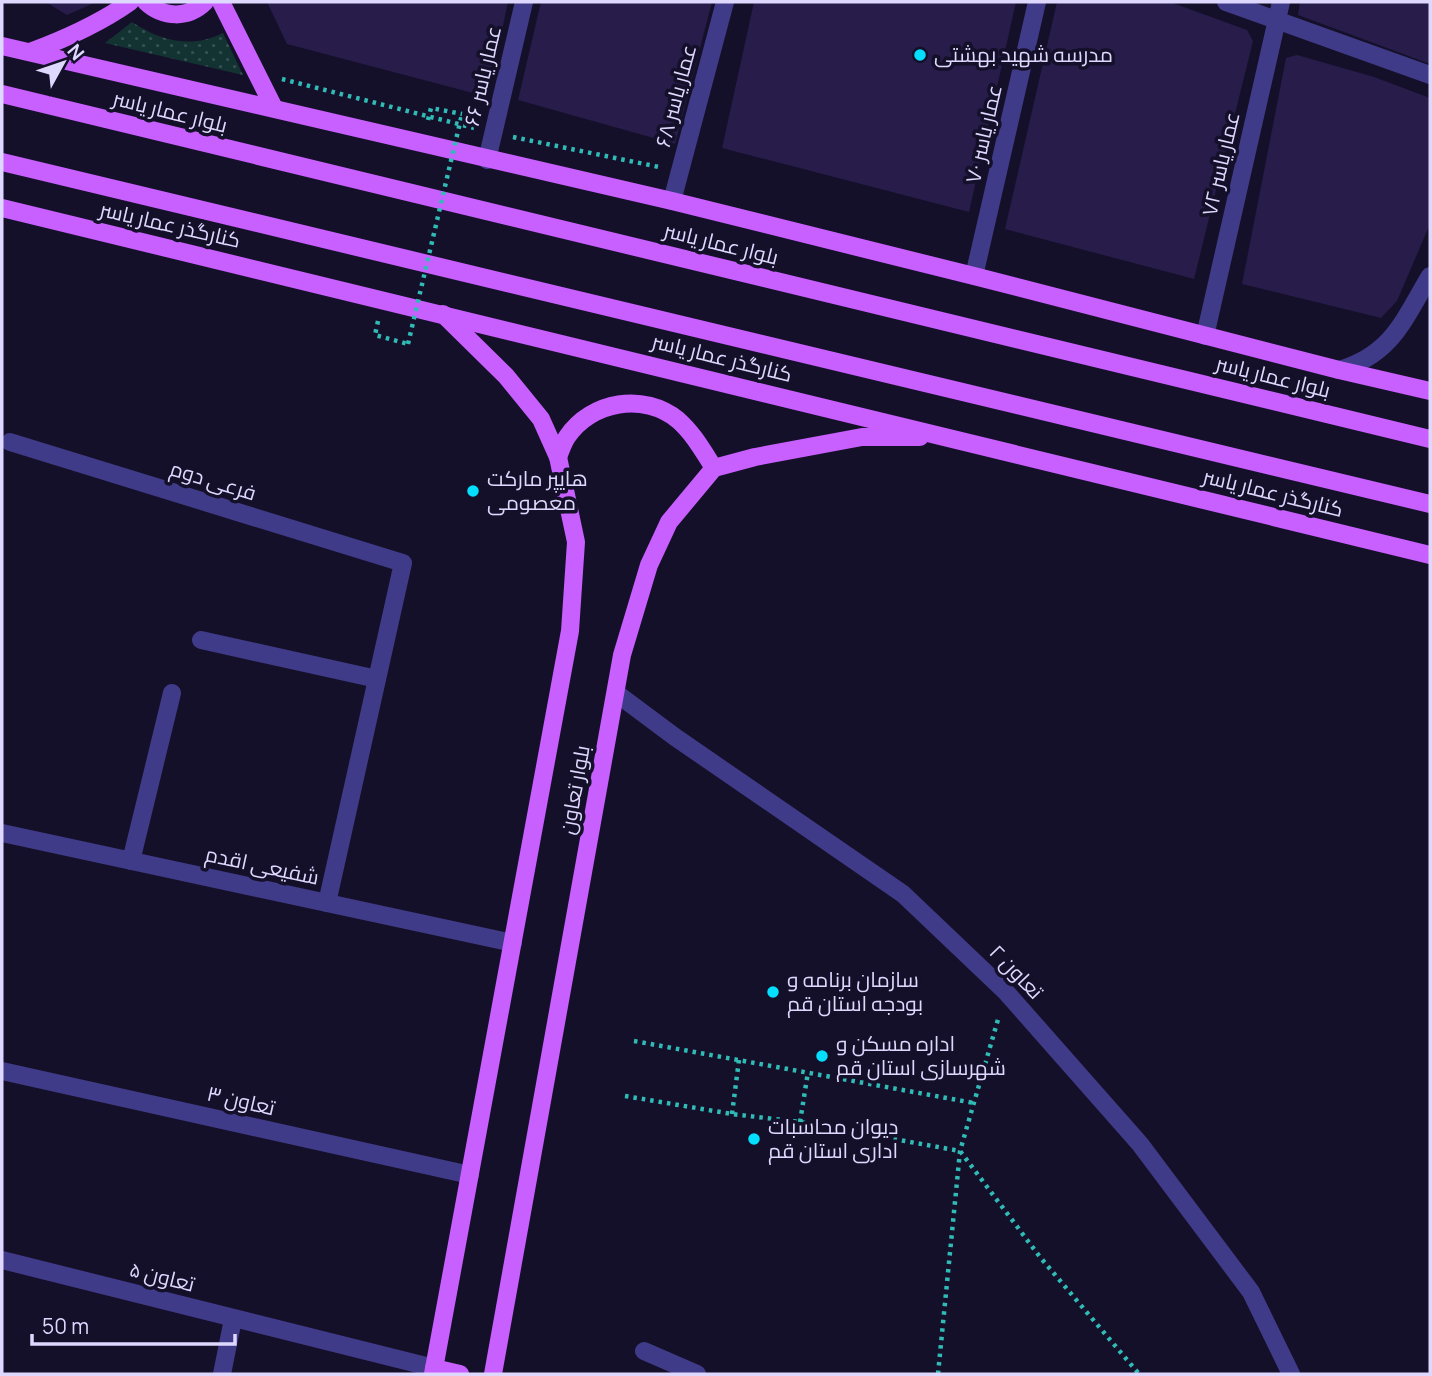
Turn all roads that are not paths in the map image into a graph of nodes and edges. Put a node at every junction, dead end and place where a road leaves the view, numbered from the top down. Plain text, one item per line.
1 (130, 2) edge
2 (146, 2) edge
3 (205, 2) edge
4 (221, 2) edge
5 (524, 2) edge
6 (724, 2) edge
7 (1037, 2) edge
8 (1226, 2) edge
9 (1281, 2) edge
10 (1278, 21) junction
11 (2, 46) edge
12 (29, 53) junction
13 (1430, 75) edge
14 (2, 94) edge
15 (274, 108) junction
16 (487, 160) junction
17 (2, 162) edge
18 (672, 201) junction
19 (2, 208) edge
20 (974, 276) junction
21 (1430, 276) edge
22 (443, 314) junction
23 (1205, 336) junction
24 (1339, 370) junction
25 (1430, 391) edge
26 (948, 436) junction
27 (1430, 439) edge
28 (10, 442) dead end
29 (558, 457) junction
30 (714, 468) junction
31 (1430, 504) edge
32 (1430, 555) edge
33 (201, 640) dead end
34 (377, 679) junction
35 (615, 693) junction
36 (172, 694) dead end
37 (2, 833) edge
38 (131, 861) junction
39 (327, 903) junction
40 (513, 943) junction
41 (2, 1071) edge
42 (470, 1175) junction
43 (2, 1260) edge
44 (233, 1319) junction
45 (644, 1351) dead end
46 (434, 1371) edge
47 (222, 1374) edge
48 (460, 1374) edge
49 (493, 1374) edge
50 (697, 1374) edge
51 (1291, 1374) edge

1 - 12 main road
2 - 3 main road
4 - 15 main road
5 - 16 street, عمار یاسر ۶۶
6 - 18 street, عمار یاسر ۶۸
7 - 20 street, عمار یاسر ۷۰
8 - 10 street
9 - 10 street, عمار یاسر ۷۲
10 - 13 street
10 - 23 street, عمار یاسر ۷۲
11 - 12 main road
12 - 15 main road
14 - 27 main road, بلوار عمار یاسر
15 - 16 main road
16 - 18 main road
17 - 31 main road
18 - 20 main road
19 - 22 main road, کنارگذر عمار یاسر
20 - 23 main road
21 - 24 street
22 - 26 main road, کنارگذر عمار یاسر
22 - 29 main road, بلوار تعاون
23 - 24 main road
24 - 25 main road
26 - 30 main road
26 - 32 main road, کنارگذر عمار یاسر
28 - 34 street, فرعی دوم
29 - 30 main road
29 - 40 main road, بلوار تعاون
30 - 35 main road, بلوار تعاون
33 - 34 street
34 - 39 street
35 - 49 main road, بلوار تعاون
35 - 51 street, تعاون ۲
36 - 38 street
37 - 38 street, شفیعی اقدم
38 - 39 street, شفیعی اقدم
39 - 40 street, شفیعی اقدم
40 - 42 main road, بلوار تعاون
41 - 42 street, تعاون ۳
42 - 46 main road, بلوار تعاون
43 - 44 street, تعاون ۵
44 - 46 street, تعاون ۵
44 - 47 street
45 - 50 street
46 - 48 main road

